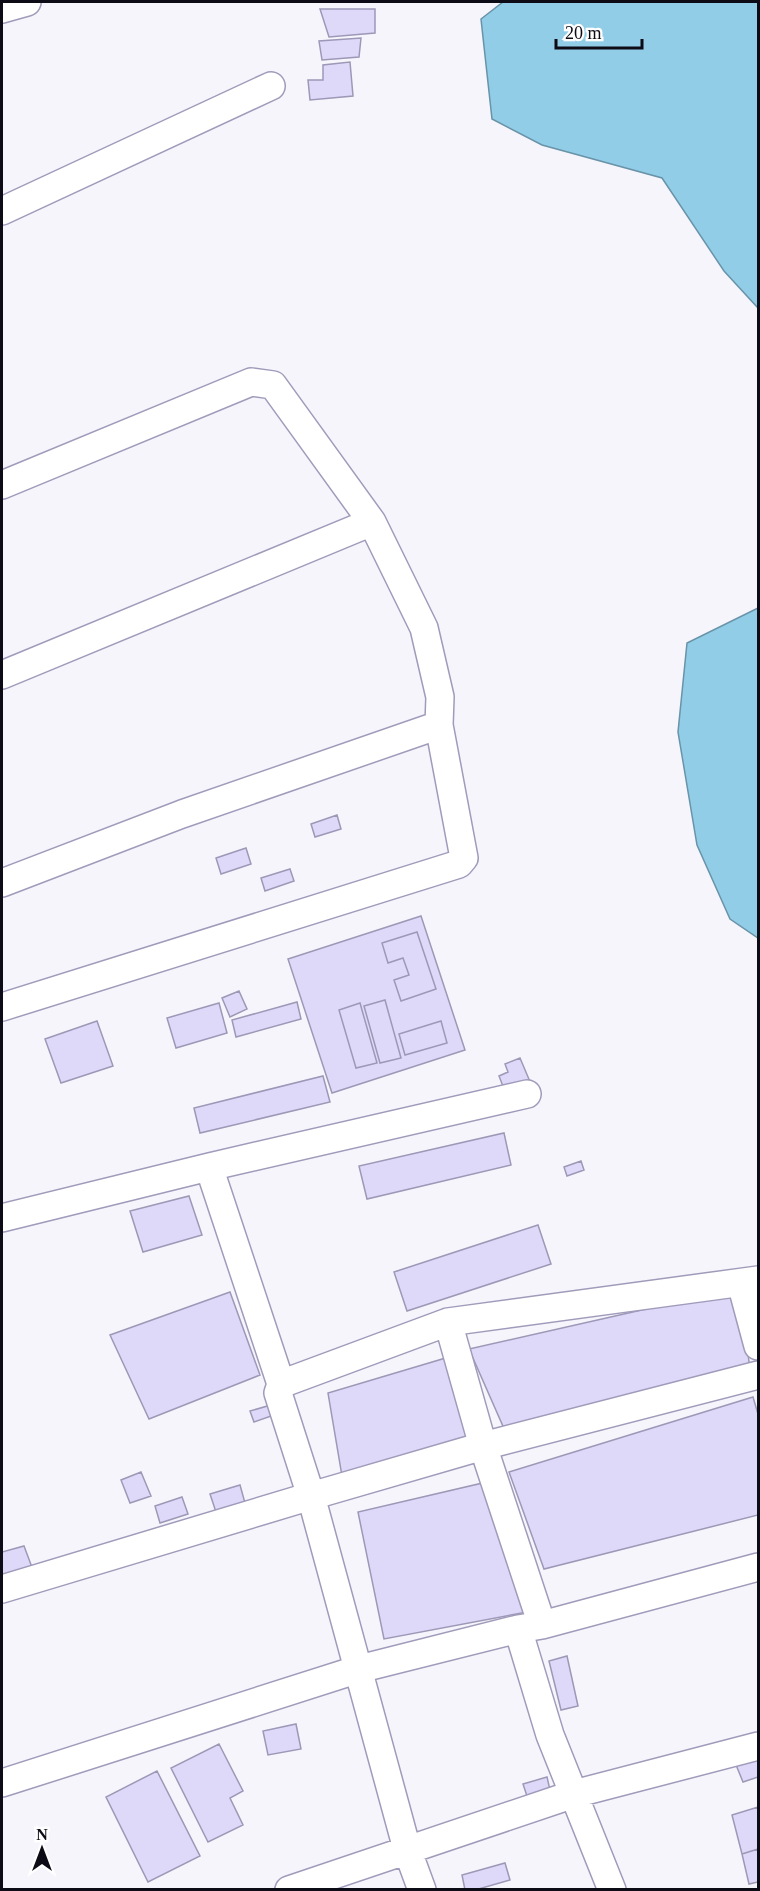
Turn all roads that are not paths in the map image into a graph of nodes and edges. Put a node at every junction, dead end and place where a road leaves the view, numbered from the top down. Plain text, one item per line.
1 (27, 2) edge
2 (2, 9) edge
3 (272, 87) dead end
4 (2, 211) edge
5 (2, 485) edge
6 (372, 522) junction
7 (2, 675) edge
8 (439, 725) junction
9 (2, 883) edge
10 (2, 1007) edge
11 (527, 1094) dead end
12 (209, 1167) junction
13 (2, 1218) edge
14 (752, 1281) edge
15 (448, 1323) junction
16 (759, 1346) edge
17 (759, 1374) edge
18 (281, 1384) junction
19 (483, 1446) junction
20 (311, 1496) junction
21 (759, 1566) edge
22 (2, 1589) edge
23 (530, 1627) junction
24 (359, 1669) junction
25 (759, 1746) edge
26 (2, 1783) edge
27 (574, 1794) junction
28 (407, 1849) junction
29 (289, 1890) edge
30 (422, 1890) edge
31 (612, 1890) edge

1 - 2 street
3 - 4 street
5 - 6 street
6 - 7 street
6 - 8 street
8 - 9 street
8 - 10 street
11 - 12 street
12 - 13 street
12 - 18 street
14 - 15 street
14 - 16 street
15 - 18 street
15 - 19 street
17 - 19 street
18 - 20 street
19 - 20 street
19 - 23 street
20 - 22 street
20 - 24 street
21 - 23 street
23 - 24 street
23 - 27 street
24 - 26 street
24 - 28 street
25 - 27 street
27 - 28 street
27 - 31 street
28 - 29 street
28 - 30 street

